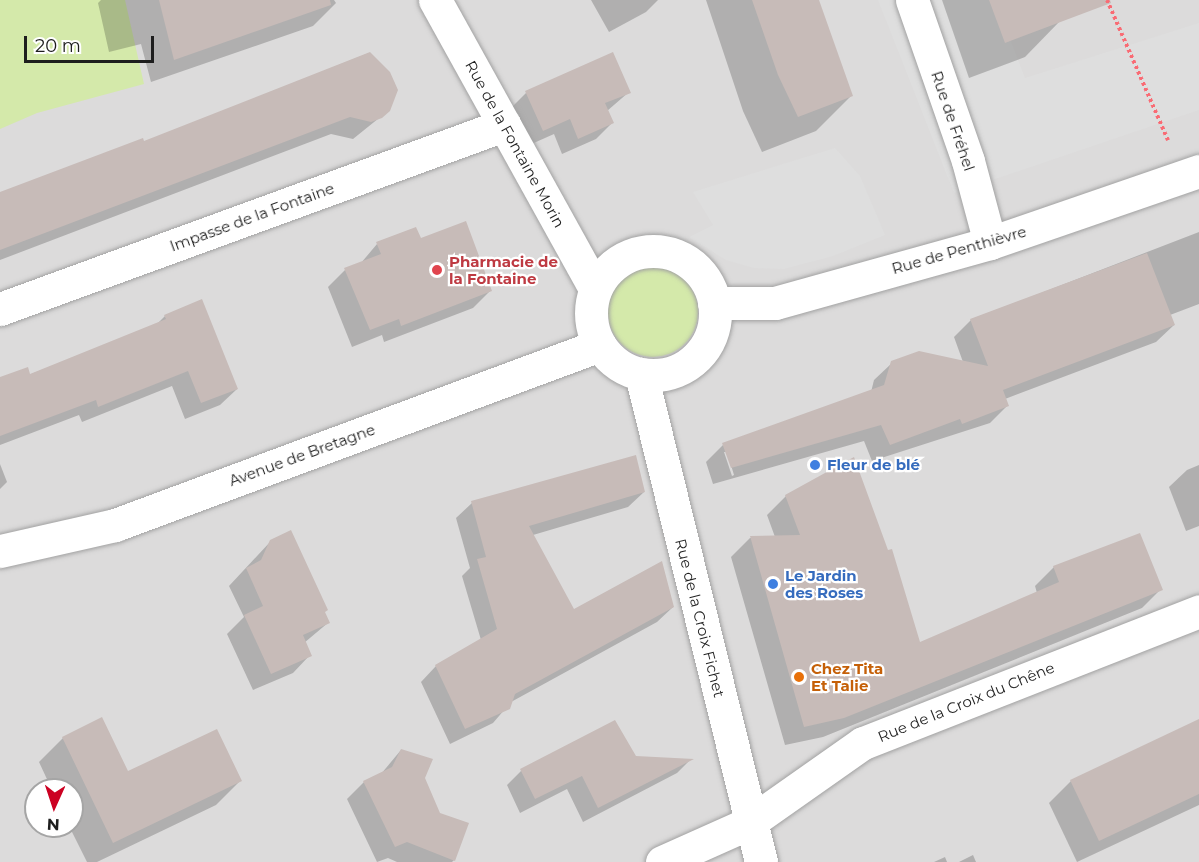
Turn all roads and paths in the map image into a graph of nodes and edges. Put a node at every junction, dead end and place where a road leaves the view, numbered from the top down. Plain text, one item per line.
1 (435, 0) edge
2 (912, 0) edge
3 (1107, 0) edge
4 (504, 125) junction
5 (1189, 175) edge
6 (990, 243) junction
7 (595, 289) junction
8 (714, 303) junction
9 (0, 309) edge
10 (600, 345) junction
11 (641, 374) junction
12 (0, 552) edge
13 (1199, 610) edge
14 (749, 823) junction
15 (662, 862) edge
16 (761, 862) edge

1 - 4 street, Rue de la Fontaine Morin
2 - 6 street, Rue de Fréhel
3 - 5 path
4 - 7 street, Rue de la Fontaine Morin
4 - 9 street, Impasse de la Fontaine
5 - 6 street, Rue de Penthièvre
6 - 8 street, Rue de Penthièvre
7 - 8 street
7 - 10 street
8 - 11 street
10 - 11 street
10 - 12 street, Avenue de Bretagne
11 - 14 street, Rue de la Croix Fichet
13 - 14 street, Rue de la Croix du Chêne
14 - 15 street, Rue de la Croix du Chêne
14 - 16 street, Rue de la Croix Fichet

